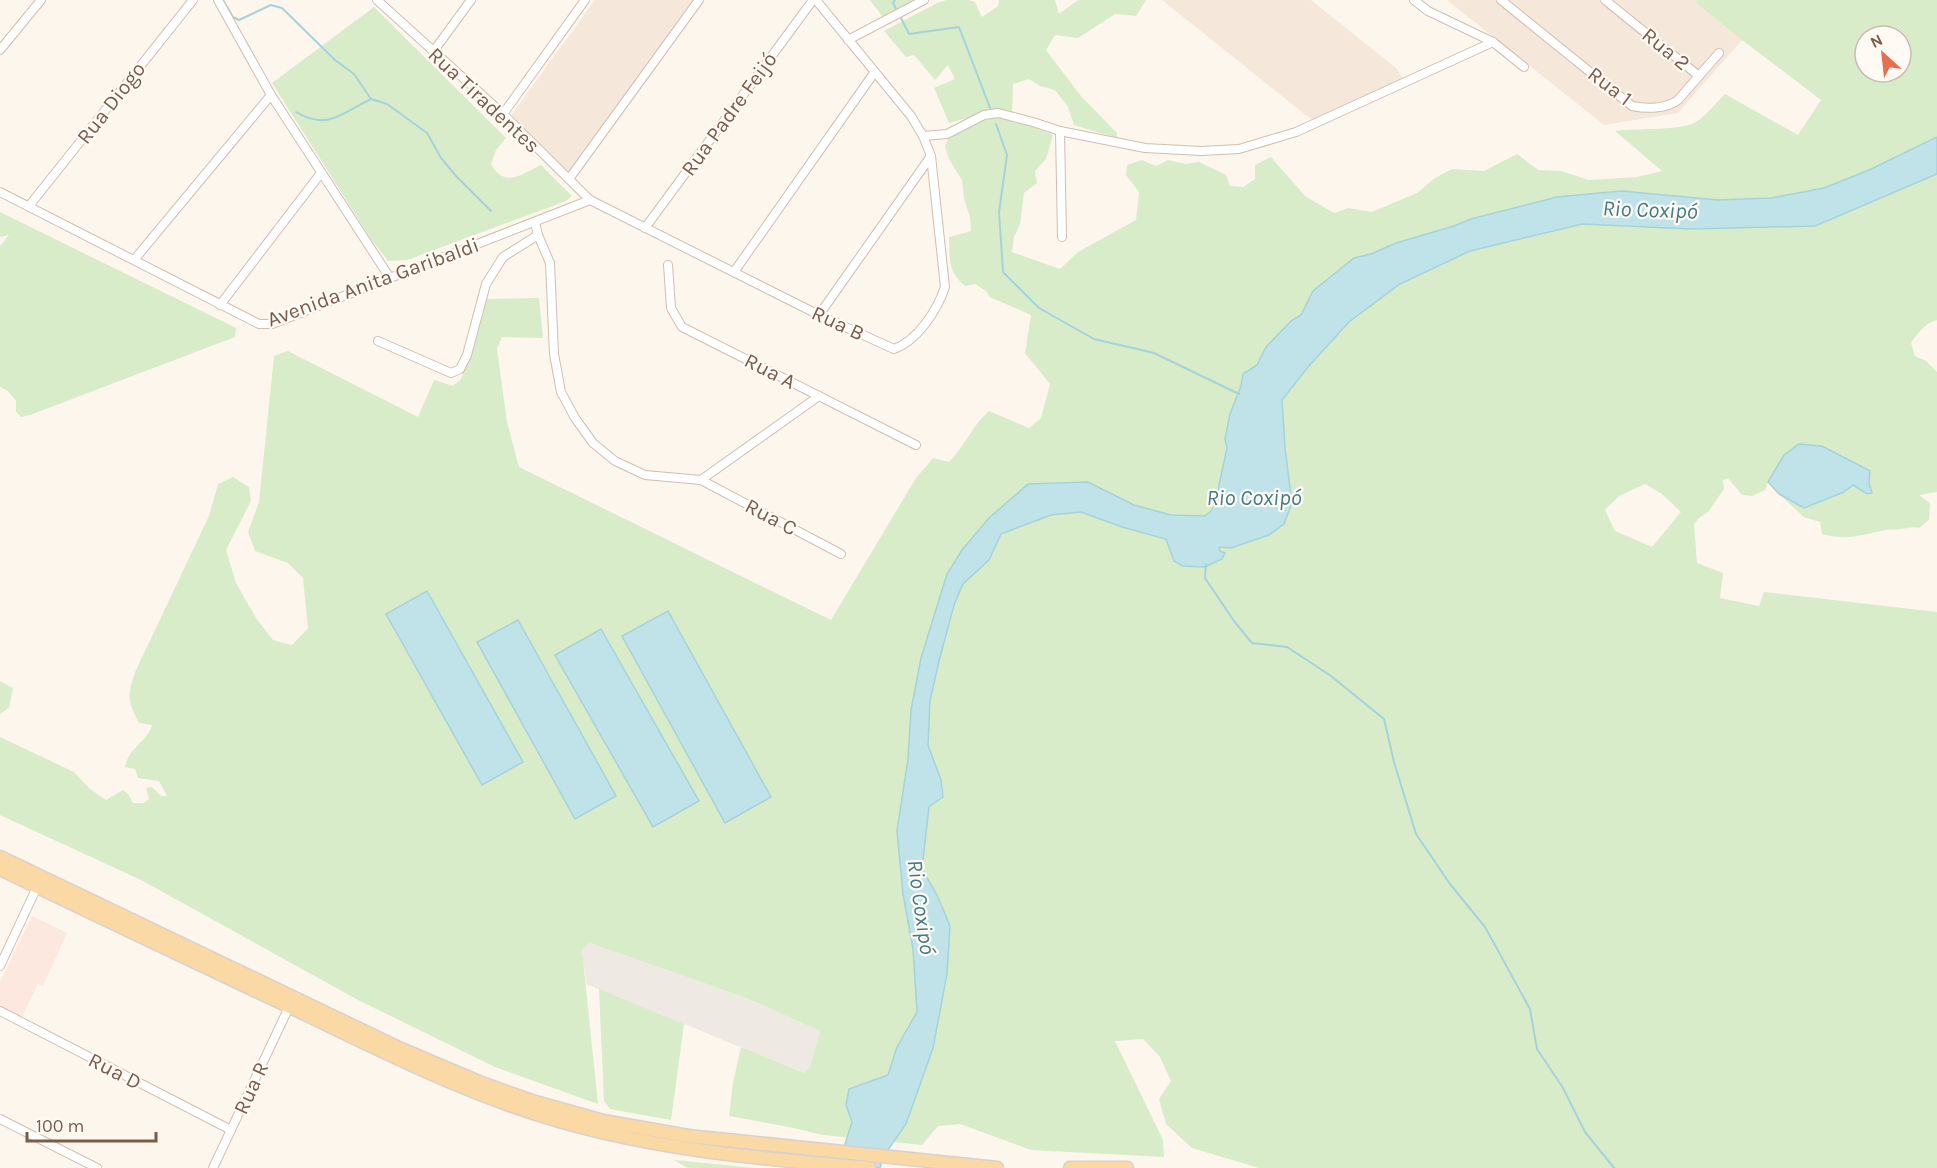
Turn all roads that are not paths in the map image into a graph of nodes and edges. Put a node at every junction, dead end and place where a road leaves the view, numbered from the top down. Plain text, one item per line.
1 (41, 0) edge
2 (193, 0) edge
3 (218, 0) edge
4 (377, 0) edge
5 (471, 0) edge
6 (585, 0) edge
7 (699, 0) edge
8 (814, 0) edge
9 (924, 0) edge
10 (1414, 0) edge
11 (1501, 0) edge
12 (1605, 0) edge
13 (848, 40) junction
14 (1493, 42) junction
15 (0, 50) edge
16 (433, 52) junction
17 (1719, 53) dead end
18 (1524, 67) dead end
19 (874, 73) junction
20 (1699, 76) junction
21 (271, 95) junction
22 (503, 114) junction
23 (1060, 131) junction
24 (923, 136) junction
25 (931, 156) junction
26 (321, 173) junction
27 (569, 180) junction
28 (0, 192) edge
29 (590, 200) junction
30 (29, 206) junction
31 (535, 222) junction
32 (645, 228) junction
33 (538, 235) junction
34 (1062, 237) dead end
35 (134, 260) junction
36 (668, 265) dead end
37 (734, 272) junction
38 (390, 278) junction
39 (220, 305) junction
40 (819, 315) junction
41 (378, 341) dead end
42 (819, 396) junction
43 (916, 445) dead end
44 (701, 480) junction
45 (841, 554) dead end
46 (0, 857) edge
47 (0, 869) edge
48 (37, 887) junction
49 (0, 966) edge
50 (289, 1007) junction
51 (0, 1011) edge
52 (0, 1119) edge
53 (231, 1130) junction
54 (97, 1168) edge
55 (213, 1168) edge
56 (869, 1168) edge
57 (997, 1168) edge
58 (1070, 1168) edge
59 (1127, 1168) edge

1 - 15 street
2 - 30 street, Rua Diogo
3 - 21 street
4 - 16 street, Rua Tiradentes
5 - 16 street
6 - 22 street
7 - 27 street
8 - 13 street
8 - 32 street, Rua Padre Feijó
9 - 13 street
10 - 14 street
11 - 20 street, Rua 1
12 - 20 street, Rua 2
13 - 19 street
14 - 18 street
14 - 23 street
16 - 22 street, Rua Tiradentes
17 - 20 street, Rua 1
19 - 24 street
19 - 37 street
21 - 26 street
21 - 35 street
22 - 27 street, Rua Tiradentes
23 - 24 street
23 - 34 street
24 - 25 street
25 - 40 street
25 - 40 street, Rua B
26 - 38 street
26 - 39 street
27 - 29 street, Rua Tiradentes
28 - 30 street, Avenida Anita Garibaldi
29 - 31 street, Avenida Anita Garibaldi
29 - 32 street, Rua B
30 - 35 street, Avenida Anita Garibaldi
31 - 33 street
31 - 38 street, Avenida Anita Garibaldi
32 - 37 street, Rua B
33 - 41 street
33 - 44 street
35 - 39 street, Avenida Anita Garibaldi
36 - 42 street, Rua A
37 - 40 street, Rua B
38 - 39 street, Avenida Anita Garibaldi
42 - 43 street, Rua A
42 - 44 street
44 - 45 street, Rua C
46 - 57 main road
47 - 48 main road
48 - 49 street
48 - 50 main road
50 - 53 street, Rua R
50 - 56 main road
51 - 53 street, Rua D
52 - 54 street
53 - 55 street, Rua R
58 - 59 main road

